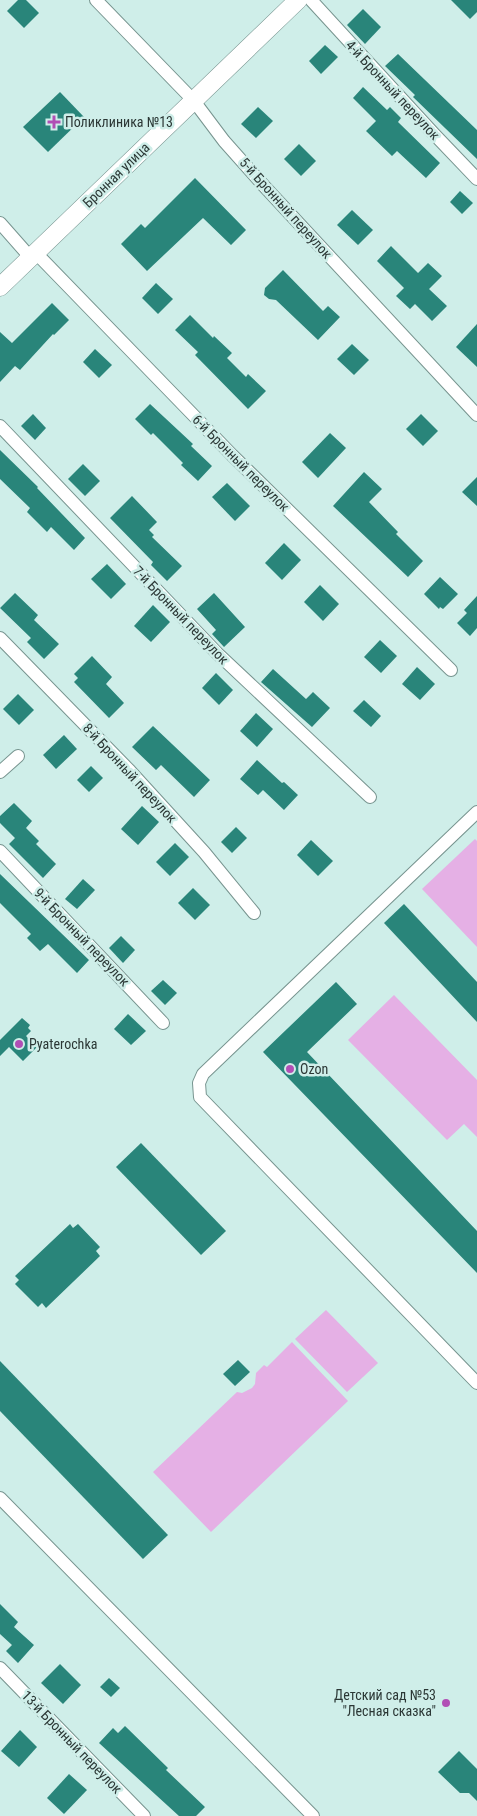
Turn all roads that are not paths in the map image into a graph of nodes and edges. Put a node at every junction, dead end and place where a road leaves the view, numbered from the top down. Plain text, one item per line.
1 (96, 0) edge
2 (298, 0) edge
3 (311, 0) edge
4 (194, 101) junction
5 (477, 179) edge
6 (0, 223) edge
7 (32, 255) junction
8 (0, 287) edge
9 (477, 414) edge
10 (0, 426) edge
11 (0, 638) edge
12 (451, 670) dead end
13 (18, 756) dead end
14 (0, 772) edge
15 (370, 797) dead end
16 (477, 812) edge
17 (0, 851) edge
18 (254, 913) dead end
19 (163, 1023) dead end
20 (477, 1383) edge
21 (0, 1498) edge
22 (0, 1668) edge
23 (144, 1816) edge
24 (313, 1816) edge

1 - 4 street, 5-й Бронный переулок
2 - 4 street, Бронная улица
3 - 5 street, 4-й Бронный переулок
4 - 7 street, Бронная улица
4 - 9 street, 5-й Бронный переулок
6 - 7 street, 6-й Бронный переулок
7 - 8 street, Бронная улица
7 - 12 street, 6-й Бронный переулок
10 - 15 street, 7-й Бронный переулок
11 - 18 street, 8-й Бронный переулок
13 - 14 street
16 - 20 street
17 - 19 street, 9-й Бронный переулок
21 - 24 street
22 - 23 street, 13-й Бронный переулок

